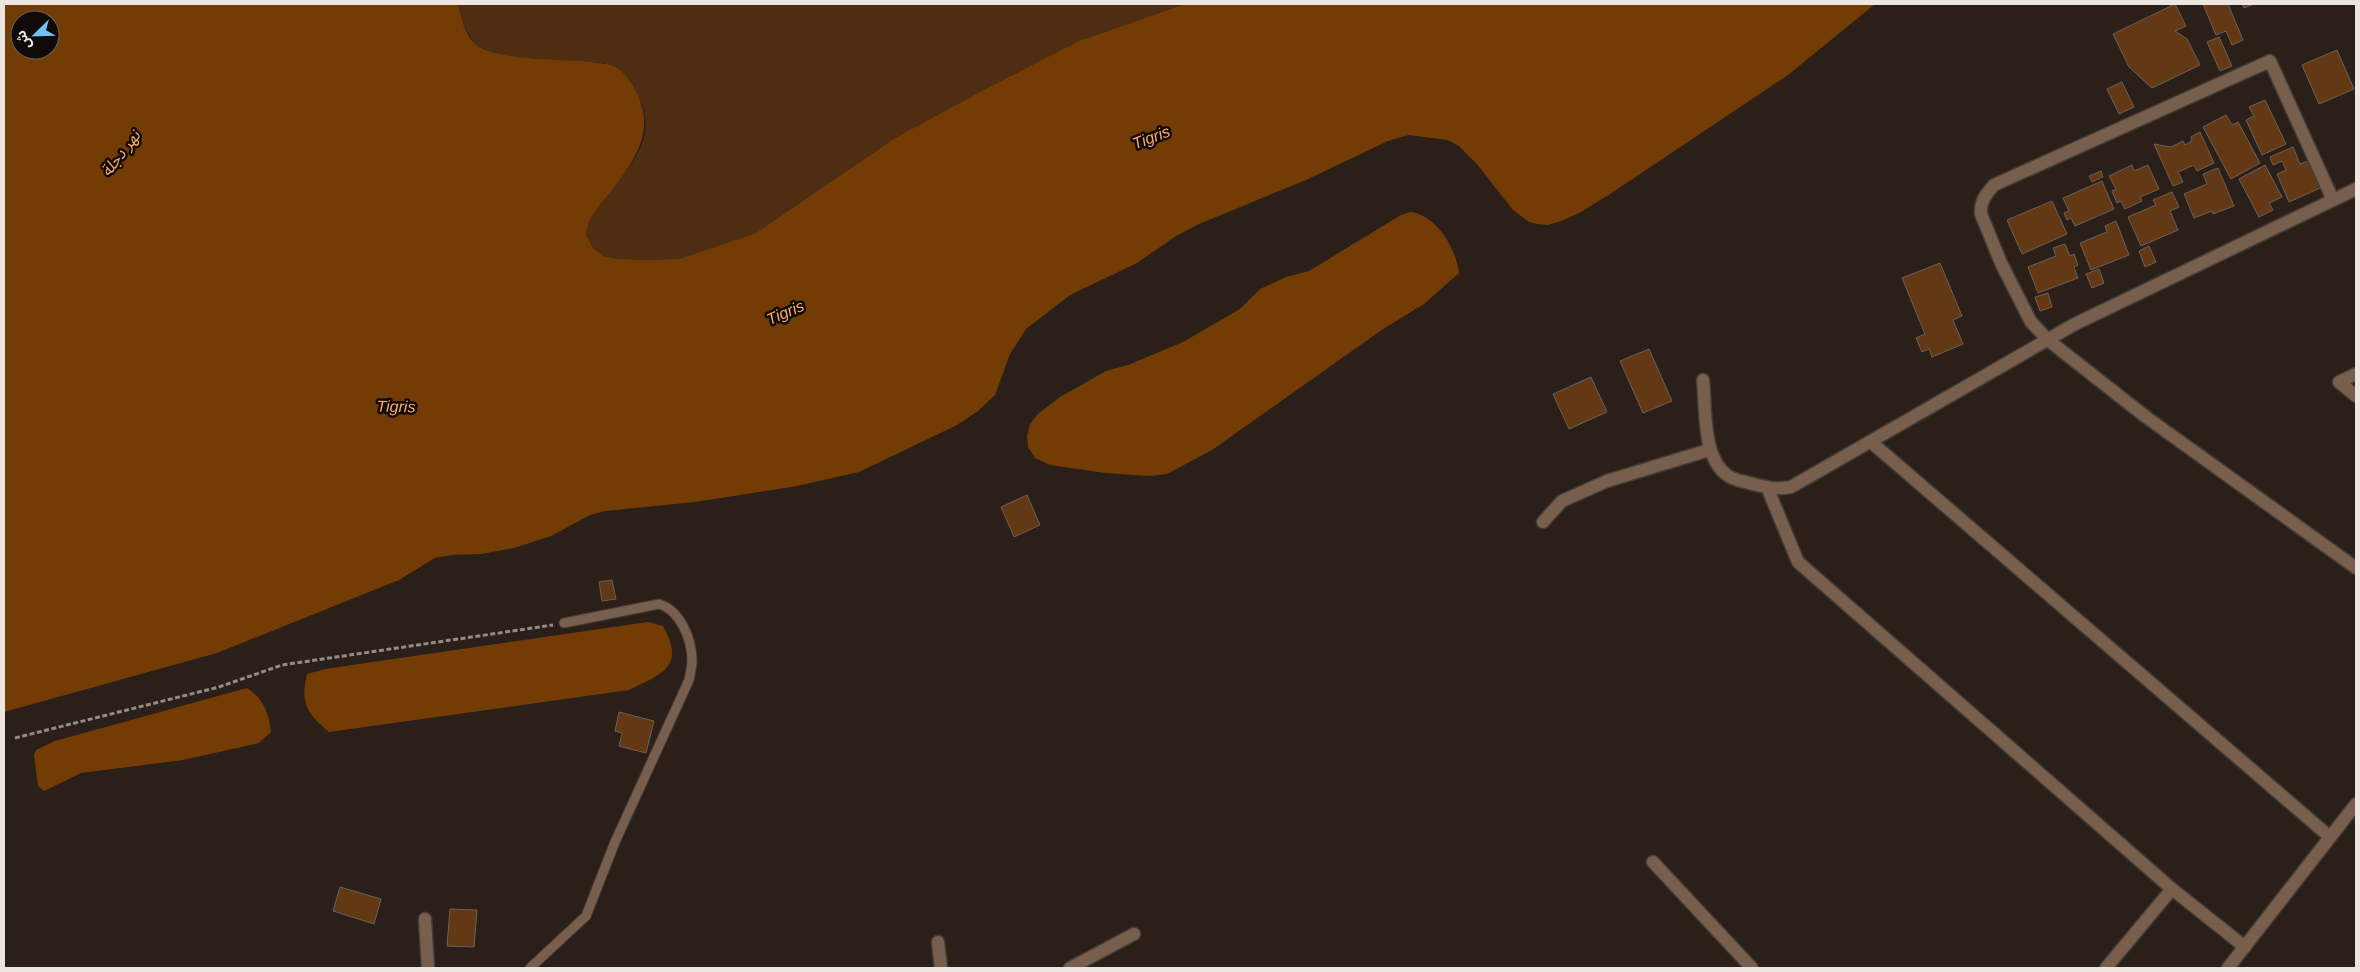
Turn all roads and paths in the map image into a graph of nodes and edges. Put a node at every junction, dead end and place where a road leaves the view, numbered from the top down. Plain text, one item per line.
1 (2356, 189) edge
2 (2332, 200) junction
3 (2048, 340) junction
4 (2356, 374) edge
5 (1703, 380) dead end
6 (2356, 396) edge
7 (1871, 442) junction
8 (1709, 450) junction
9 (1767, 488) junction
10 (1543, 522) dead end
11 (2356, 568) edge
12 (564, 623) joint
13 (15, 738) dead end
14 (2356, 804) edge
15 (2330, 838) junction
16 (1653, 862) dead end
17 (2172, 889) junction
18 (425, 919) dead end
19 (1134, 934) dead end
20 (938, 942) dead end
21 (2244, 947) junction
22 (428, 968) edge
23 (530, 968) edge
24 (941, 968) edge
25 (1070, 968) edge
26 (1752, 968) edge
27 (2106, 968) edge
28 (2228, 968) edge

1 - 2 street
2 - 3 street
2 - 3 street
3 - 7 street
3 - 11 street
4 - 6 street
5 - 8 street
7 - 9 street
7 - 15 street
8 - 9 street
8 - 10 street
9 - 17 street
12 - 13 path
12 - 23 lane
14 - 15 street
15 - 21 street
16 - 26 street
17 - 21 street
17 - 27 street
18 - 22 street
19 - 25 street
20 - 24 street
21 - 28 street

